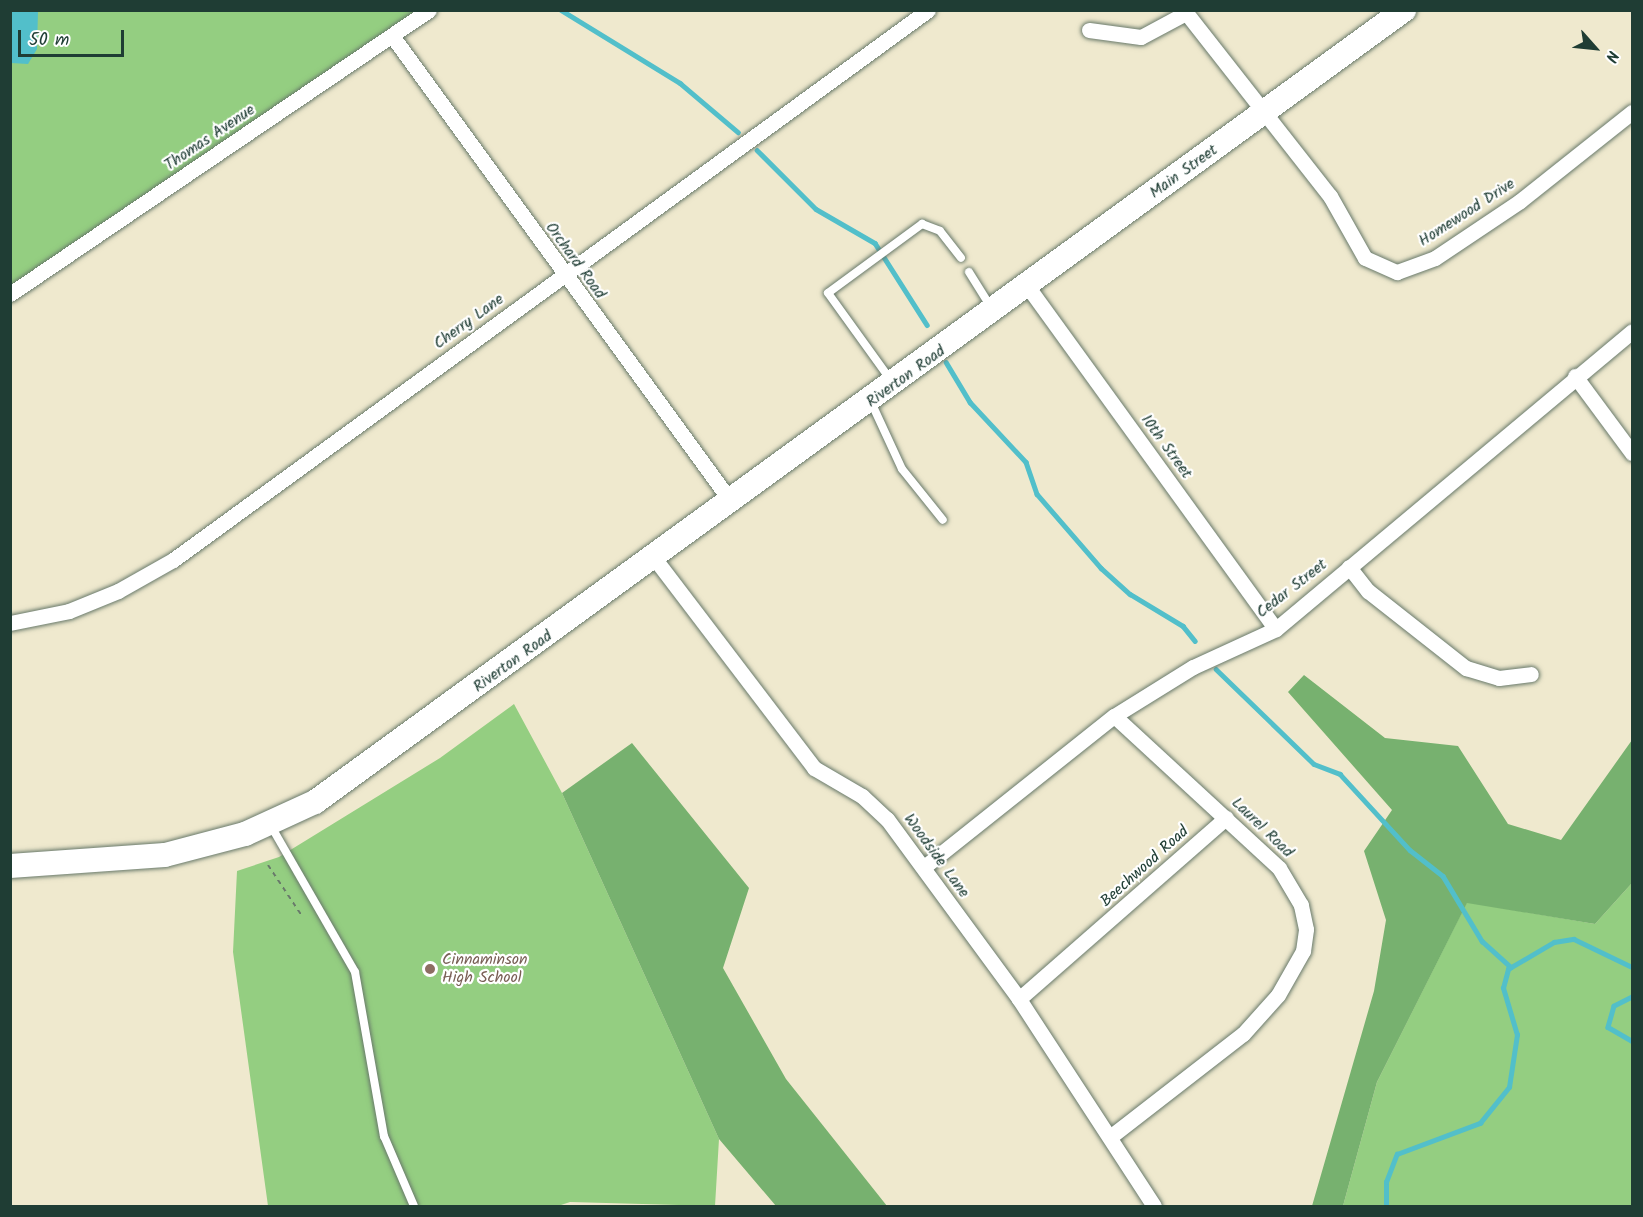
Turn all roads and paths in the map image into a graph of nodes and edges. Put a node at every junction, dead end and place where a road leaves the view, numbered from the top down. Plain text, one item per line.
1 (429, 10) edge
2 (928, 10) edge
3 (1404, 10) edge
4 (1185, 12) edge
5 (1089, 30) dead end
6 (393, 37) junction
7 (1632, 112) edge
8 (1264, 113) junction
9 (961, 258) dead end
10 (969, 272) dead end
11 (563, 277) junction
12 (1028, 287) junction
13 (10, 294) edge
14 (994, 312) junction
15 (1632, 331) edge
16 (964, 334) joint
17 (1575, 376) junction
18 (895, 385) junction
19 (871, 402) junction
20 (1632, 453) edge
21 (732, 503) junction
22 (944, 520) dead end
23 (655, 559) junction
24 (1349, 567) junction
25 (10, 622) edge
26 (1276, 629) junction
27 (1531, 674) dead end
28 (1113, 716) junction
29 (1226, 818) junction
30 (269, 823) junction
31 (268, 865) dead end
32 (10, 866) edge
33 (924, 867) junction
34 (302, 916) dead end
35 (1019, 999) junction
36 (1110, 1137) junction
37 (414, 1206) edge
38 (1154, 1206) edge

1 - 6 street, Thomas Avenue
2 - 11 street, Cherry Lane
3 - 8 main road, Main Street
4 - 5 street
4 - 8 street, Homewood Drive
6 - 11 street, Orchard Road
6 - 13 street, Thomas Avenue
7 - 8 street, Homewood Drive
8 - 12 main road, Main Street
9 - 18 lane
10 - 14 lane
11 - 21 street, Orchard Road
11 - 25 street, Cherry Lane
12 - 14 main road, Main Street
12 - 26 street, 10th Street
14 - 16 main road, Main Street
15 - 17 street, Cedar Street
16 - 18 main road, Riverton Road
17 - 20 street
17 - 24 street, Cedar Street
18 - 19 main road, Riverton Road
19 - 21 main road, Riverton Road
19 - 22 lane
21 - 23 main road, Riverton Road
23 - 30 main road, Riverton Road
23 - 33 street, Woodside Lane
24 - 26 street, Cedar Street
24 - 27 street
26 - 28 street, Cedar Street
28 - 29 street, Laurel Road
28 - 33 street, Cedar Street
29 - 35 street, Beechwood Road
29 - 36 street, Laurel Road
30 - 32 main road, Riverton Road
30 - 37 lane
31 - 34 path
33 - 35 street, Woodside Lane
35 - 36 street, Woodside Lane
36 - 38 street, Woodside Lane

